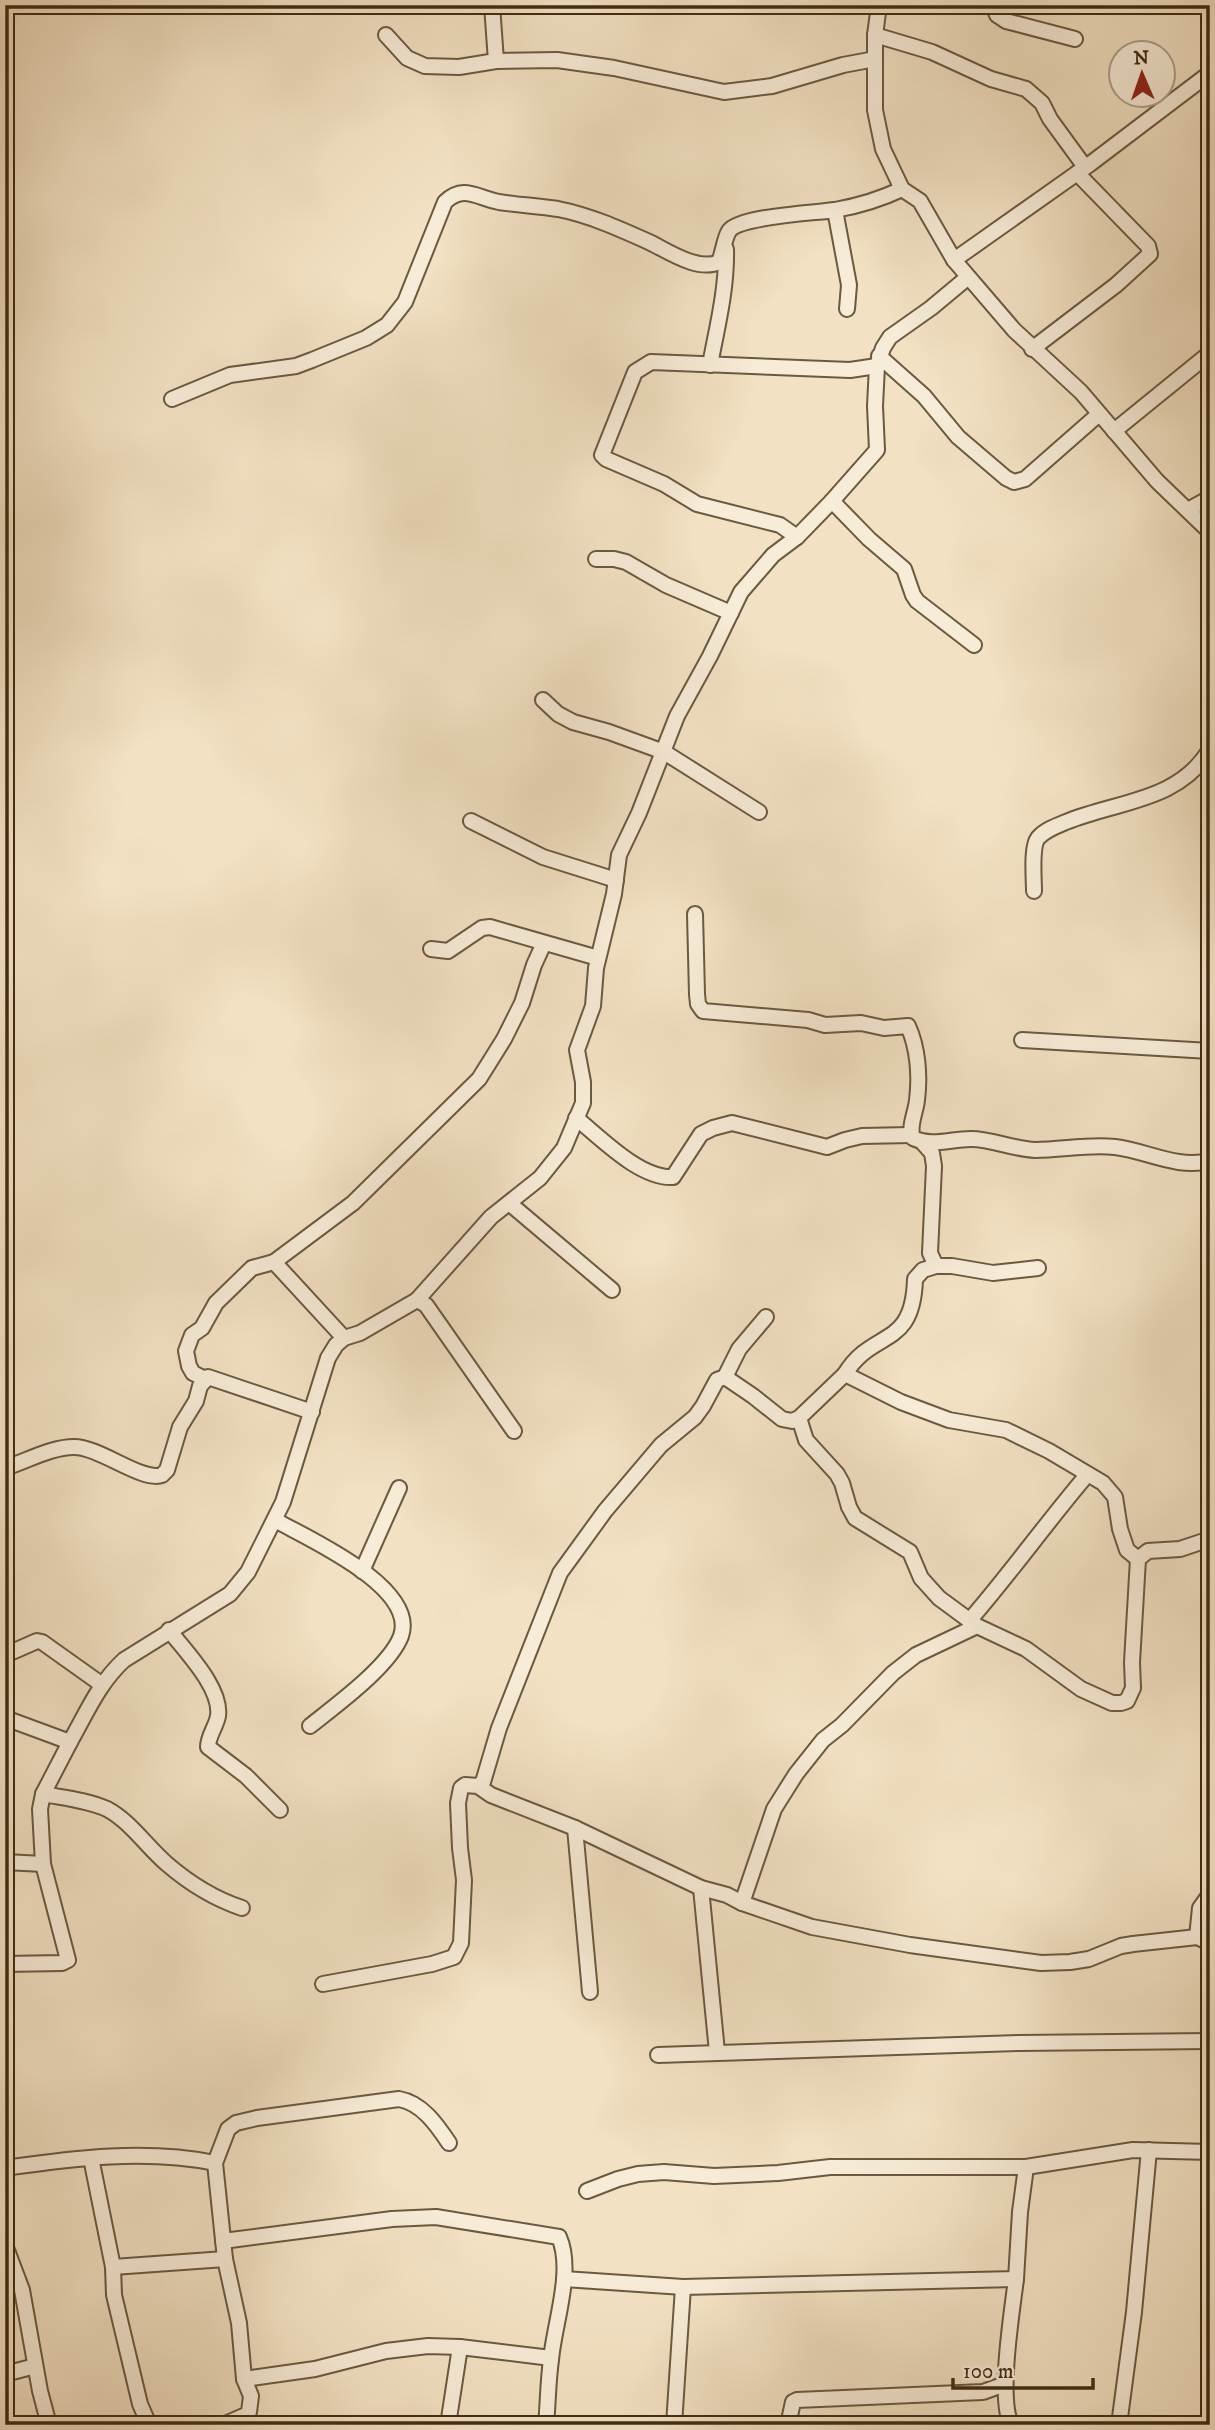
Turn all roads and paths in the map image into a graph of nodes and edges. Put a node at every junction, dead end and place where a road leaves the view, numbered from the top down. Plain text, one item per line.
1 (492, 5) edge
2 (878, 5) edge
3 (993, 5) edge
4 (386, 35) dead end
5 (875, 35) junction
6 (1075, 39) dead end
7 (874, 59) junction
8 (496, 61) junction
9 (1210, 73) edge
10 (1081, 170) junction
11 (902, 189) junction
12 (835, 210) junction
13 (726, 242) junction
14 (954, 260) junction
15 (967, 278) junction
16 (847, 309) dead end
17 (1032, 349) junction
18 (1210, 354) edge
19 (878, 361) junction
20 (710, 365) junction
21 (172, 399) dead end
22 (1100, 414) junction
23 (1114, 431) junction
24 (1210, 498) edge
25 (832, 501) junction
26 (1188, 510) junction
27 (1210, 532) edge
28 (797, 537) junction
29 (596, 559) dead end
30 (731, 613) junction
31 (974, 645) dead end
32 (542, 700) dead end
33 (1210, 749) edge
34 (664, 752) junction
35 (760, 812) dead end
36 (471, 821) dead end
37 (616, 880) junction
38 (1034, 891) dead end
39 (695, 914) dead end
40 (544, 943) junction
41 (431, 949) dead end
42 (598, 958) junction
43 (1022, 1040) dead end
44 (1210, 1051) edge
45 (576, 1118) junction
46 (917, 1139) junction
47 (1210, 1161) edge
48 (509, 1203) junction
49 (274, 1262) junction
50 (936, 1266) junction
51 (1038, 1268) dead end
52 (612, 1290) dead end
53 (417, 1300) junction
54 (766, 1317) dead end
55 (344, 1338) junction
56 (189, 1366) junction
57 (845, 1374) junction
58 (725, 1377) junction
59 (205, 1379) junction
60 (313, 1412) junction
61 (187, 1416) junction
62 (799, 1418) junction
63 (514, 1431) dead end
64 (5, 1468) edge
65 (1087, 1475) junction
66 (399, 1488) dead end
67 (275, 1520) junction
68 (1210, 1539) edge
69 (1138, 1559) junction
70 (362, 1571) junction
71 (973, 1624) junction
72 (169, 1630) junction
73 (5, 1655) edge
74 (101, 1684) junction
75 (5, 1718) edge
76 (310, 1726) dead end
77 (70, 1742) junction
78 (478, 1786) junction
79 (43, 1794) junction
80 (280, 1810) dead end
81 (575, 1828) junction
82 (5, 1862) edge
83 (43, 1864) junction
84 (701, 1888) junction
85 (1210, 1894) edge
86 (742, 1903) junction
87 (242, 1908) dead end
88 (1203, 1940) edge
89 (5, 1964) edge
90 (323, 1984) dead end
91 (590, 1992) dead end
92 (1210, 2041) edge
93 (717, 2052) junction
94 (658, 2054) dead end
95 (449, 2143) dead end
96 (1149, 2150) junction
97 (1210, 2151) edge
98 (91, 2158) junction
99 (215, 2163) junction
100 (1026, 2167) junction
101 (5, 2168) edge
102 (587, 2192) dead end
103 (223, 2241) junction
104 (5, 2245) edge
105 (225, 2259) junction
106 (8, 2262) edge
107 (113, 2267) junction
108 (564, 2279) junction
109 (1016, 2279) junction
110 (683, 2287) junction
111 (460, 2347) junction
112 (551, 2358) junction
113 (35, 2366) junction
114 (5, 2374) edge
115 (244, 2379) junction
116 (1004, 2384) junction
117 (49, 2425) edge
118 (149, 2425) edge
119 (223, 2425) edge
120 (448, 2425) edge
121 (546, 2425) edge
122 (674, 2425) edge
123 (788, 2425) edge
124 (1014, 2425) edge
125 (1119, 2425) edge

1 - 8 street
2 - 5 street
3 - 6 street
4 - 8 street
5 - 7 street
5 - 10 street
7 - 8 street
7 - 11 street
9 - 10 street
10 - 14 street
10 - 17 street
11 - 12 street
11 - 14 street
12 - 13 street
12 - 16 street
13 - 20 street
13 - 21 street
14 - 15 street
15 - 17 street
15 - 19 street
17 - 22 street
18 - 23 street
19 - 20 street
19 - 22 street
19 - 25 street
20 - 28 street
22 - 23 street
23 - 26 street
24 - 26 street
25 - 28 street
25 - 31 street
26 - 27 street
28 - 30 street
29 - 30 street
30 - 34 street
32 - 34 street
33 - 38 street
34 - 35 street
34 - 37 street
36 - 37 street
37 - 42 street
39 - 46 street
40 - 41 street
40 - 42 street
40 - 49 street
42 - 45 street
43 - 44 street
45 - 46 street
45 - 48 street
46 - 47 street
46 - 50 street
48 - 52 street
48 - 53 street
49 - 55 street
49 - 56 street
50 - 51 street
50 - 57 street
53 - 55 street
53 - 63 street
54 - 58 street
55 - 60 street
56 - 59 street
56 - 61 street
57 - 62 street
57 - 65 street
58 - 62 street
58 - 78 street
59 - 60 street
59 - 61 street
60 - 67 street
61 - 64 street
62 - 71 street
65 - 69 street
65 - 71 street
66 - 70 street
67 - 70 street
67 - 72 street
68 - 69 street
69 - 71 street
70 - 76 street
71 - 86 street
72 - 74 street
72 - 80 street
73 - 74 street
74 - 77 street
75 - 77 street
77 - 79 street
78 - 81 street
78 - 90 street
79 - 83 street
79 - 87 street
81 - 84 street
81 - 91 street
82 - 83 street
83 - 89 street
84 - 86 street
84 - 93 street
85 - 88 street
86 - 88 street
92 - 93 street
93 - 94 street
95 - 99 street
96 - 97 street
96 - 100 street
96 - 125 street
98 - 99 street
98 - 101 street
98 - 107 street
99 - 103 street
100 - 102 street
100 - 109 street
103 - 105 street
103 - 108 street
104 - 106 street
105 - 107 street
105 - 115 street
106 - 113 street
107 - 118 street
108 - 110 street
108 - 112 street
109 - 110 street
109 - 116 street
110 - 122 street
111 - 112 street
111 - 115 street
111 - 120 street
112 - 121 street
113 - 114 street
113 - 117 street
115 - 119 street
116 - 123 street
116 - 124 street

